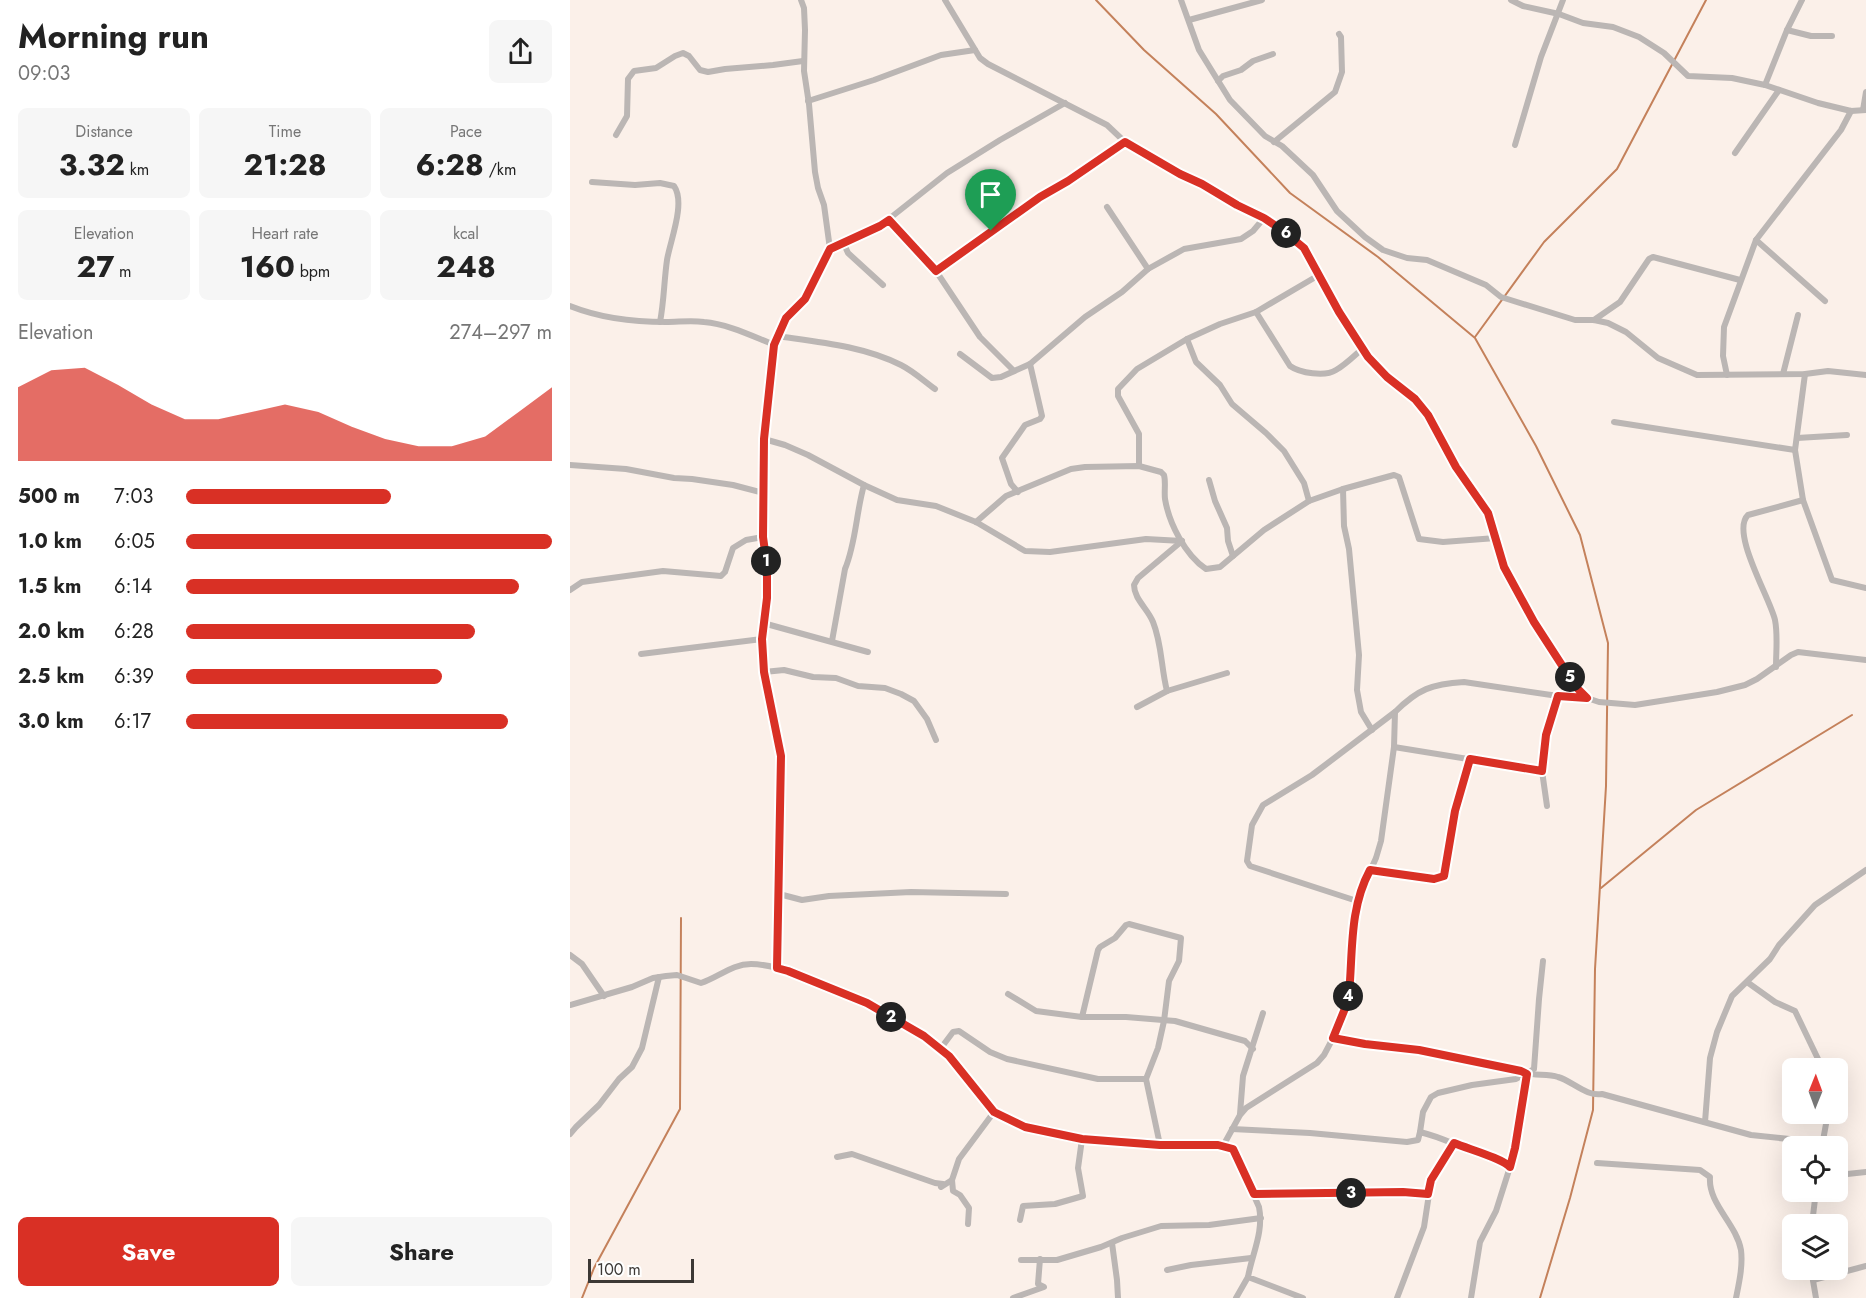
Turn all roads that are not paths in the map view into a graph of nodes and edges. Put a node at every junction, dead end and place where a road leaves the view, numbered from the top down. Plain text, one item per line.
1 (801, 0) edge
2 (945, 0) edge
3 (1181, 0) edge
4 (1262, 0) edge
5 (1511, 0) edge
6 (1563, 0) edge
7 (1802, 0) edge
8 (1251, 1) edge
9 (1559, 14) junction
10 (1189, 20) junction
11 (1787, 30) junction
12 (1339, 34) dead end
13 (1832, 36) dead end
14 (975, 50) junction
15 (1273, 54) dead end
16 (803, 61) junction
17 (1218, 81) junction
18 (1765, 85) junction
19 (1779, 90) junction
20 (1866, 92) edge
21 (808, 101) junction
22 (1065, 103) junction
23 (1864, 110) edge
24 (1851, 111) junction
25 (616, 135) dead end
26 (1125, 142) junction
27 (1274, 142) junction
28 (1515, 145) dead end
29 (1735, 153) dead end
30 (592, 182) dead end
31 (1107, 207) dead end
32 (1264, 218) junction
33 (889, 220) junction
34 (1756, 240) junction
35 (843, 242) junction
36 (830, 249) junction
37 (1148, 269) junction
38 (936, 271) junction
39 (1319, 275) junction
40 (1740, 280) junction
41 (883, 285) dead end
42 (1825, 301) dead end
43 (570, 306) edge
44 (1256, 312) junction
45 (1798, 315) dead end
46 (1594, 320) junction
47 (660, 322) junction
48 (777, 336) junction
49 (1187, 339) junction
50 (774, 345) junction
51 (1362, 349) junction
52 (960, 354) dead end
53 (1029, 364) junction
54 (1014, 371) junction
55 (1783, 374) junction
56 (1805, 374) junction
57 (1726, 375) junction
58 (1866, 375) edge
59 (935, 389) dead end
60 (1614, 422) dead end
61 (1848, 435) dead end
62 (1797, 438) junction
63 (764, 439) junction
64 (1795, 450) junction
65 (570, 465) edge
66 (1139, 466) junction
67 (1209, 480) dead end
68 (864, 485) junction
69 (1343, 489) junction
70 (1018, 492) junction
71 (764, 493) junction
72 (1803, 500) junction
73 (1309, 501) junction
74 (976, 522) junction
75 (763, 537) junction
76 (1496, 538) junction
77 (1182, 541) junction
78 (1233, 556) junction
79 (1866, 588) edge
80 (570, 590) edge
81 (763, 623) junction
82 (762, 639) junction
83 (832, 641) junction
84 (868, 652) dead end
85 (641, 654) dead end
86 (1866, 660) edge
87 (1776, 667) junction
88 (764, 672) junction
89 (1227, 673) dead end
90 (1167, 691) junction
91 (1558, 696) junction
92 (1587, 698) junction
93 (1137, 707) dead end
94 (1395, 712) junction
95 (1372, 730) junction
96 (936, 740) dead end
97 (1394, 747) junction
98 (1470, 759) junction
99 (1542, 771) junction
100 (1547, 806) dead end
101 (1370, 870) junction
102 (1866, 870) edge
103 (779, 894) junction
104 (1006, 894) dead end
105 (1357, 902) junction
106 (570, 955) edge
107 (1543, 961) dead end
108 (777, 968) junction
109 (659, 977) junction
110 (1747, 982) junction
111 (1008, 994) dead end
112 (604, 996) junction
113 (570, 1005) edge
114 (1263, 1013) dead end
115 (1082, 1017) junction
116 (1164, 1021) junction
117 (1333, 1038) junction
118 (941, 1048) junction
119 (1253, 1049) junction
120 (1817, 1058) edge
121 (1527, 1074) junction
122 (1146, 1079) junction
123 (994, 1112) junction
124 (1240, 1115) junction
125 (1705, 1122) junction
126 (1232, 1129) junction
127 (1420, 1132) junction
128 (570, 1134) edge
129 (1782, 1138) edge
130 (1082, 1139) junction
131 (1454, 1143) junction
132 (1160, 1145) junction
133 (1223, 1146) junction
134 (837, 1156) dead end
135 (1597, 1163) dead end
136 (1510, 1167) junction
137 (1866, 1172) edge
138 (1848, 1174) edge
139 (952, 1180) junction
140 (1254, 1194) junction
141 (1428, 1194) junction
142 (1261, 1218) junction
143 (1020, 1220) dead end
144 (968, 1224) dead end
145 (1112, 1243) junction
146 (1251, 1258) junction
147 (1040, 1259) junction
148 (1021, 1260) dead end
149 (1866, 1266) edge
150 (1167, 1270) dead end
151 (1848, 1271) edge
152 (1248, 1277) junction
153 (1813, 1280) edge
154 (1013, 1298) edge
155 (1118, 1298) edge
156 (1236, 1298) edge
157 (1304, 1298) edge
158 (1396, 1298) edge
159 (1471, 1298) edge
160 (1736, 1298) edge
161 (1816, 1298) edge

1 - 16 street
2 - 14 street
3 - 10 street
4 - 8 street
5 - 9 street
6 - 9 street
7 - 11 street
8 - 10 street
9 - 18 street
9 - 28 street
10 - 17 street
11 - 13 street
11 - 18 street
12 - 27 street
14 - 21 street
14 - 22 street
15 - 17 street
16 - 21 street
16 - 25 street
17 - 27 street
18 - 19 street
19 - 24 street
19 - 29 street
20 - 23 street
21 - 36 street
22 - 26 street
22 - 33 street
23 - 24 street
24 - 34 street
26 - 32 street
26 - 38 street
27 - 46 street
30 - 47 street
31 - 37 street
32 - 37 street
32 - 39 street
33 - 35 street
33 - 38 street
34 - 40 street
34 - 42 street
35 - 36 street
35 - 41 street
36 - 48 street
37 - 53 street
38 - 54 street
39 - 44 street
39 - 51 street
40 - 46 street
40 - 57 street
43 - 47 street
44 - 49 street
44 - 51 street
45 - 55 street
46 - 57 street
47 - 50 street
48 - 50 street
48 - 59 street
49 - 66 street
49 - 73 street
50 - 63 street
51 - 76 street
52 - 54 street
53 - 54 street
53 - 70 street
55 - 56 street
55 - 57 street
56 - 58 street
56 - 62 street
60 - 64 street
61 - 62 street
62 - 64 street
63 - 68 street
63 - 71 street
64 - 72 street
65 - 71 street
66 - 70 street
66 - 77 street
67 - 78 street
68 - 74 street
68 - 83 street
69 - 73 street
69 - 76 street
69 - 95 street
70 - 74 street
71 - 75 street
72 - 79 street
72 - 87 street
73 - 78 street
74 - 77 street
75 - 80 street
75 - 81 street
76 - 92 street
77 - 78 street
77 - 90 street
81 - 82 street
81 - 83 street
82 - 85 street
82 - 88 street
83 - 84 street
86 - 87 street
87 - 92 street
88 - 96 street
88 - 103 street
89 - 90 street
90 - 93 street
91 - 92 street
91 - 94 street
91 - 99 street
94 - 95 street
94 - 97 street
95 - 105 street
97 - 98 street
97 - 101 street
98 - 99 street
98 - 101 street
99 - 100 street
101 - 105 street
102 - 110 street
103 - 104 street
103 - 108 street
105 - 117 street
106 - 112 street
107 - 121 street
108 - 109 street
108 - 118 street
109 - 112 street
109 - 128 street
110 - 120 street
110 - 125 street
111 - 115 street
112 - 113 street
114 - 119 street
115 - 116 street
115 - 116 street
116 - 119 street
116 - 122 street
117 - 121 street
117 - 124 street
118 - 122 street
118 - 123 street
119 - 124 street
121 - 125 street
121 - 127 street
121 - 136 street
122 - 132 street
123 - 130 street
123 - 139 street
124 - 126 street
125 - 129 street
126 - 127 street
126 - 133 street
127 - 131 street
130 - 132 street
130 - 143 street
131 - 136 street
131 - 141 street
132 - 133 street
133 - 140 street
134 - 139 street
135 - 160 street
136 - 159 street
137 - 138 street
139 - 144 street
140 - 141 street
140 - 142 street
141 - 158 street
142 - 145 street
142 - 146 street
145 - 147 street
145 - 155 street
146 - 150 street
146 - 152 street
147 - 148 street
147 - 154 street
149 - 151 street
152 - 156 street
152 - 157 street
153 - 161 street

